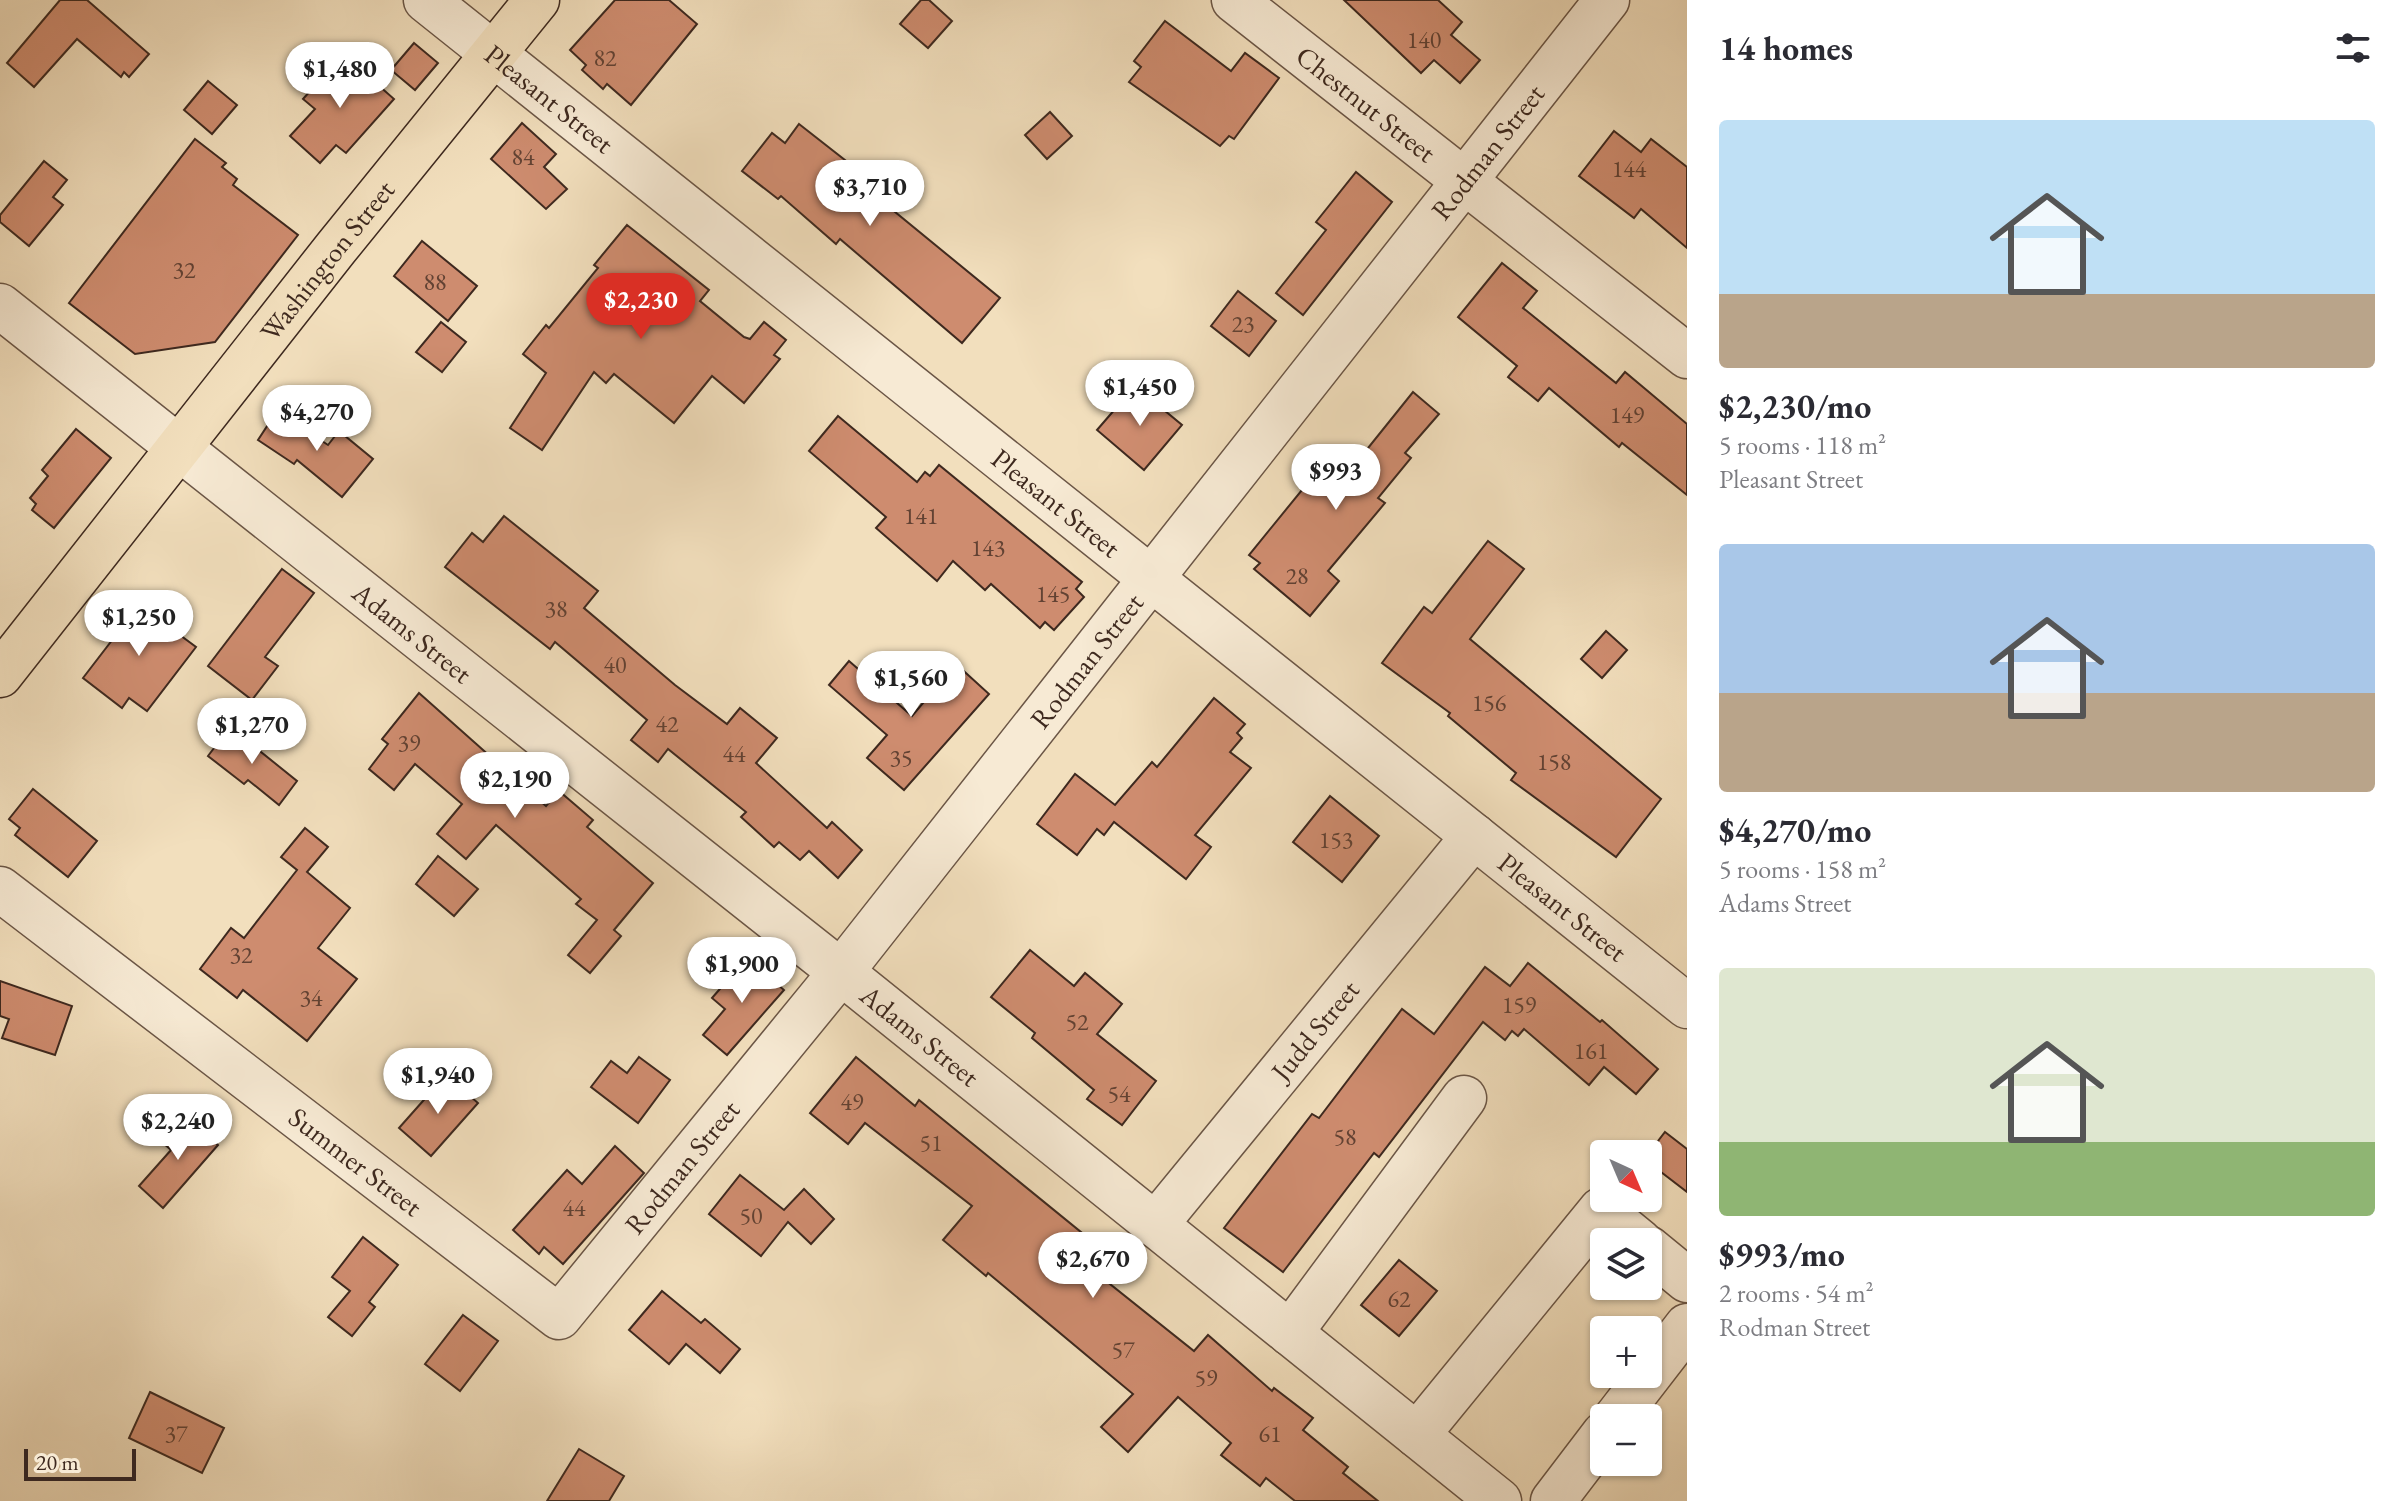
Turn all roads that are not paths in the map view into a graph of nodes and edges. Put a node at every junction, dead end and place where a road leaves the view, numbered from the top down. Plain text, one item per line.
1 (426, 0) edge
2 (537, 0) edge
3 (1234, 0) edge
4 (1607, 0) edge
5 (494, 54) junction
6 (1464, 182) junction
7 (0, 306) edge
8 (1687, 356) edge
9 (178, 448) junction
10 (1151, 579) junction
11 (0, 675) edge
12 (1474, 836) junction
13 (0, 889) edge
14 (841, 972) junction
15 (1687, 1006) edge
16 (1464, 1098) dead end
17 (1155, 1225) junction
18 (1623, 1228) edge
19 (1662, 1259) edge
20 (1687, 1280) edge
21 (559, 1317) joint
22 (1687, 1326) edge
23 (1290, 1333) junction
24 (1627, 1404) edge
25 (1417, 1435) junction
26 (1590, 1452) edge
27 (1499, 1501) edge
28 (1553, 1501) edge

1 - 5 street, Pleasant Street
2 - 5 main road, Washington Street
3 - 6 street, Chestnut Street
4 - 6 street, Rodman Street
5 - 9 main road, Washington Street
5 - 10 street, Pleasant Street
6 - 8 street, Chestnut Street
6 - 10 street, Rodman Street
7 - 9 street, Adams Street
9 - 11 main road, Washington Street
9 - 14 street, Adams Street
10 - 12 street, Pleasant Street
10 - 14 street, Rodman Street
12 - 15 street, Pleasant Street
12 - 17 street, Judd Street
13 - 21 street, Summer Street
14 - 17 street, Adams Street
14 - 21 street, Rodman Street
16 - 23 street
17 - 23 street, Adams Street
18 - 25 street
19 - 20 street
22 - 24 street
23 - 25 street, Adams Street
25 - 27 street, Adams Street
26 - 28 street

